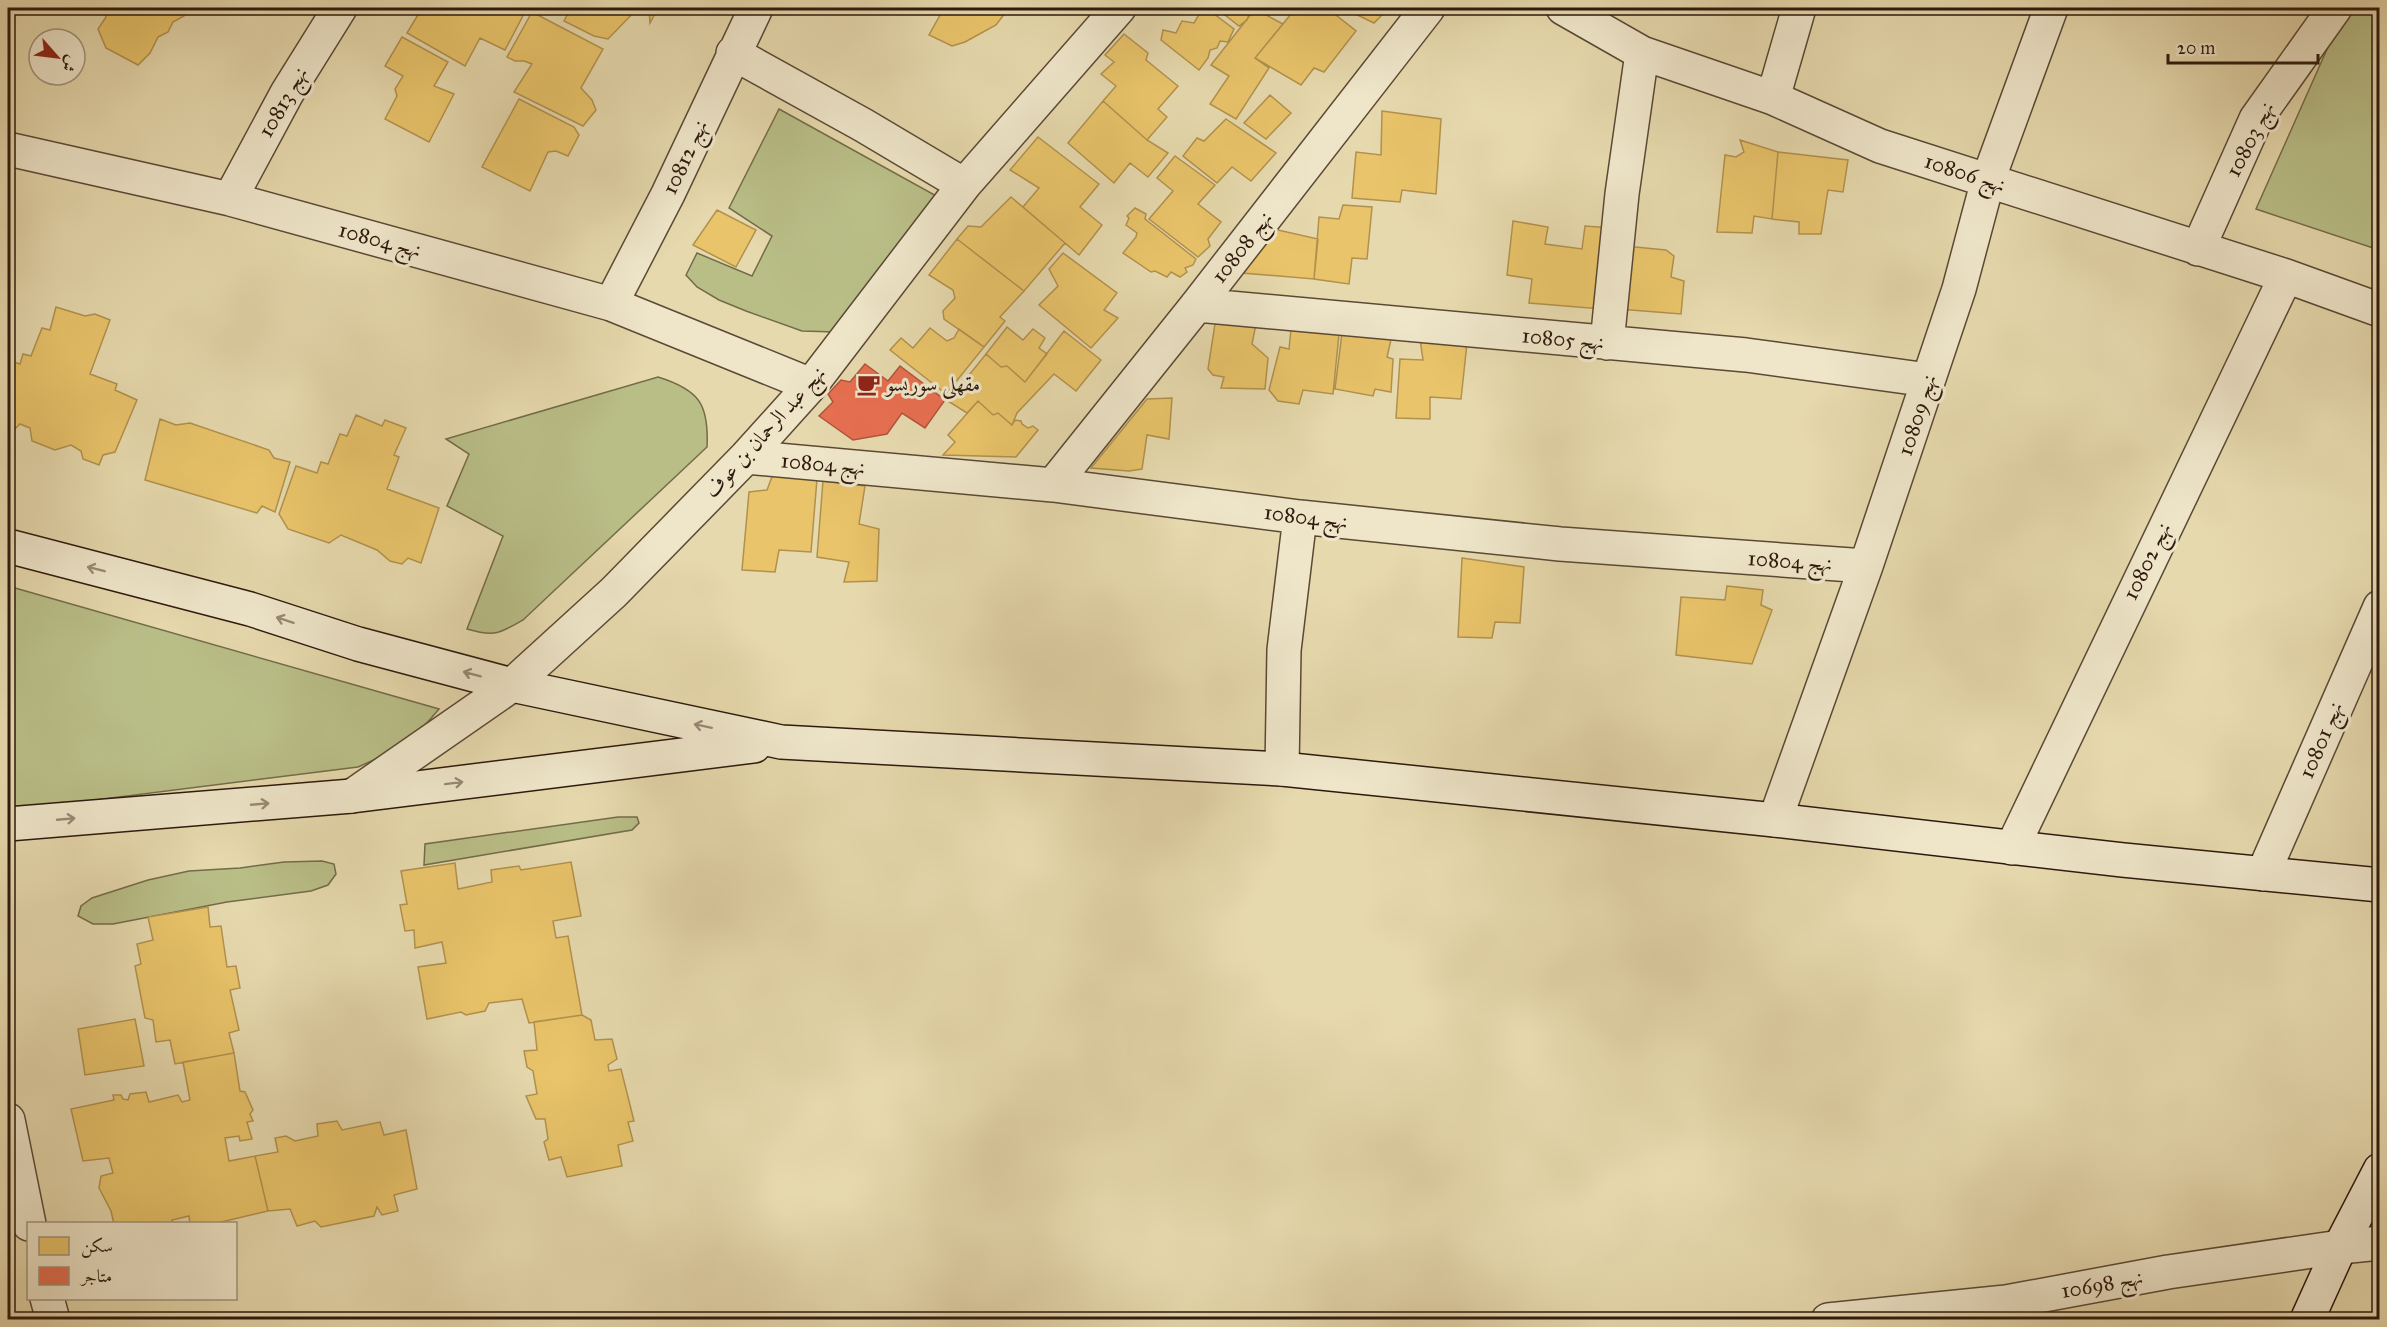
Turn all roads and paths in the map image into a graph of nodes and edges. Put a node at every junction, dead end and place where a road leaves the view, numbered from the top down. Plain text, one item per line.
1 (340, 8) edge
2 (756, 8) edge
3 (1119, 8) edge
4 (1428, 8) edge
5 (1565, 8) edge
6 (1799, 8) edge
7 (2051, 8) edge
8 (2335, 8) edge
9 (733, 53) junction
10 (1642, 53) junction
11 (1773, 98) junction
12 (8, 149) edge
13 (1988, 180) junction
14 (964, 185) junction
15 (230, 199) junction
16 (2198, 249) junction
17 (2286, 276) junction
18 (611, 304) junction
19 (1197, 305) junction
20 (2379, 310) edge
21 (1607, 343) junction
22 (1928, 380) junction
23 (811, 386) junction
24 (746, 457) junction
25 (1053, 485) junction
26 (1300, 517) junction
27 (8, 546) edge
28 (1866, 566) junction
29 (2379, 607) edge
30 (512, 685) junction
31 (781, 742) junction
32 (1282, 769) junction
33 (352, 796) junction
34 (1774, 820) junction
35 (8, 828) edge
36 (2012, 848) junction
37 (2264, 874) junction
38 (2379, 885) edge
39 (8, 1120) edge
40 (2379, 1170) edge
41 (29, 1222) edge
42 (2379, 1243) edge
43 (2340, 1247) junction
44 (47, 1300) edge
45 (2004, 1311) edge
46 (52, 1320) edge
47 (1828, 1320) edge
48 (2307, 1320) edge

1 - 15 street, نهج 10813
2 - 9 street, نهج 10812
3 - 14 street, نهج عبد الرحمان بن عوف
4 - 19 street, نهج 10808
5 - 10 street, نهج 10806
6 - 11 street
7 - 13 street, نهج 10809
8 - 16 street, نهج 10803
9 - 14 street
9 - 18 street, نهج 10812
10 - 11 street, نهج 10806
10 - 21 street
11 - 13 street, نهج 10806
12 - 15 street, نهج 10804
13 - 16 street, نهج 10806
13 - 22 street, نهج 10809
14 - 23 street, نهج عبد الرحمان بن عوف
15 - 18 street, نهج 10804
16 - 17 street, نهج 10806
17 - 20 street, نهج 10806
17 - 36 street, نهج 10802
18 - 23 street, نهج 10804
19 - 21 street, نهج 10805
19 - 25 street, نهج 10808
21 - 22 street, نهج 10805
22 - 28 street, نهج 10809
23 - 24 street, نهج عبد الرحمان بن عوف
24 - 25 street, نهج 10804
24 - 30 street, نهج عبد الرحمان بن عوف
25 - 26 street, نهج 10804
26 - 28 street, نهج 10804
26 - 32 street
30 -> 27 street
28 - 34 street, نهج 10809
29 - 37 street, نهج 10801
31 -> 30 street
30 - 33 street, نهج عبد الرحمان بن عوف
31 - 32 street
33 -> 31 street
32 - 34 street
35 -> 33 street
34 - 36 street
36 - 37 street
37 - 38 street
39 - 41 street
40 - 43 street
42 - 43 street, نهج 10698
43 - 45 street, نهج 10698
43 - 48 street
44 - 46 street
45 - 47 street, نهج 10698

